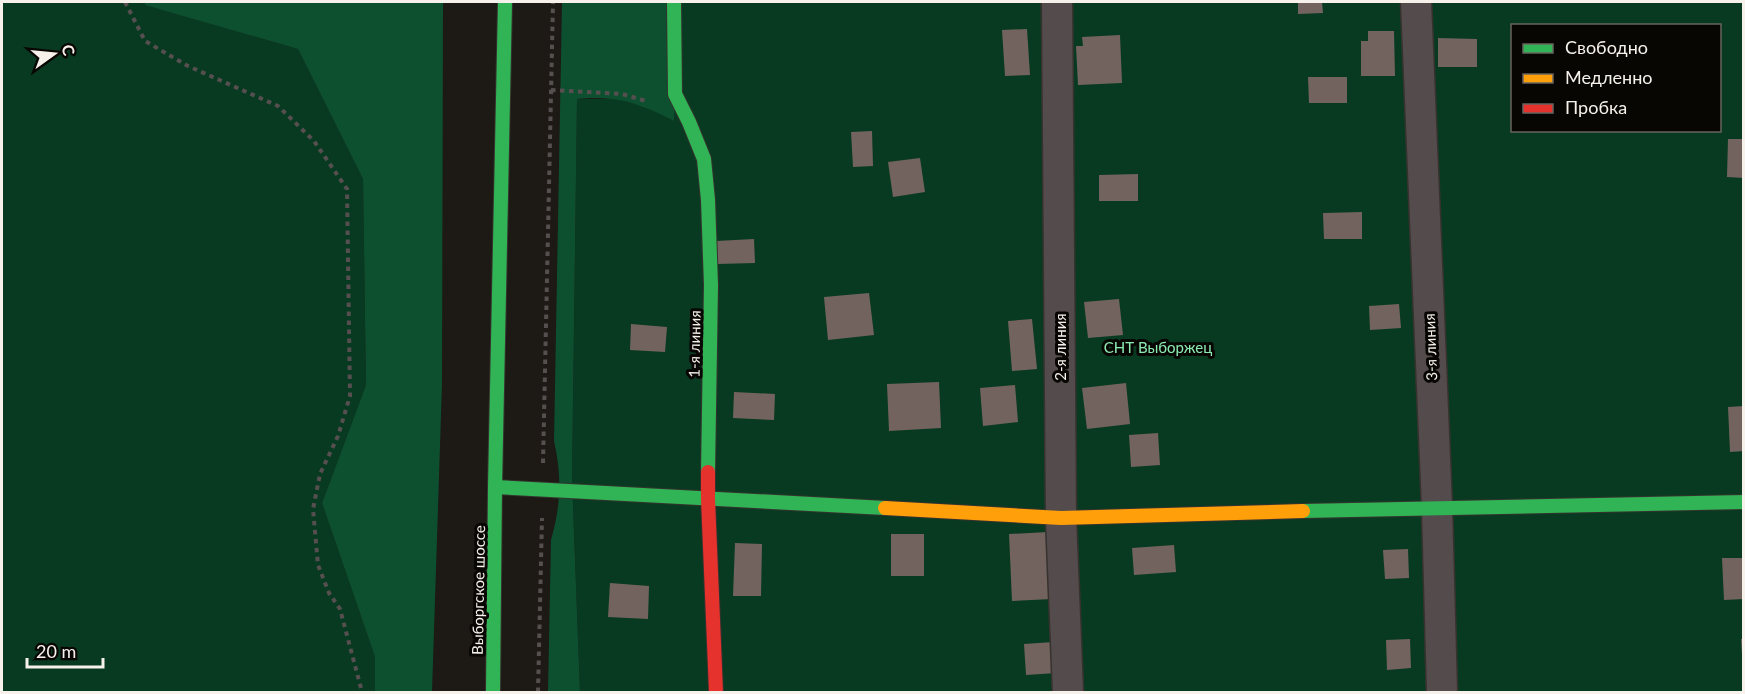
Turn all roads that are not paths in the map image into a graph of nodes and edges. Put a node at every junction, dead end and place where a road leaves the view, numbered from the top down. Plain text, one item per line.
1 (504, 2) edge
2 (674, 2) edge
3 (1058, 2) edge
4 (1416, 2) edge
5 (495, 487) junction
6 (708, 499) junction
7 (1743, 502) edge
8 (1437, 507) junction
9 (1061, 518) junction
10 (493, 693) edge
11 (716, 693) edge
12 (1068, 693) edge
13 (1442, 693) edge

1 - 5 street, Выборгское шоссе
2 - 6 street, 1-я линия
3 - 9 street, 2-я линия
4 - 8 street, 3-я линия
5 - 6 street
5 - 10 street, Выборгское шоссе
6 - 9 street
6 - 11 street, 1-я линия
7 - 8 street
8 - 9 street
8 - 13 street, 3-я линия
9 - 12 street, 2-я линия

